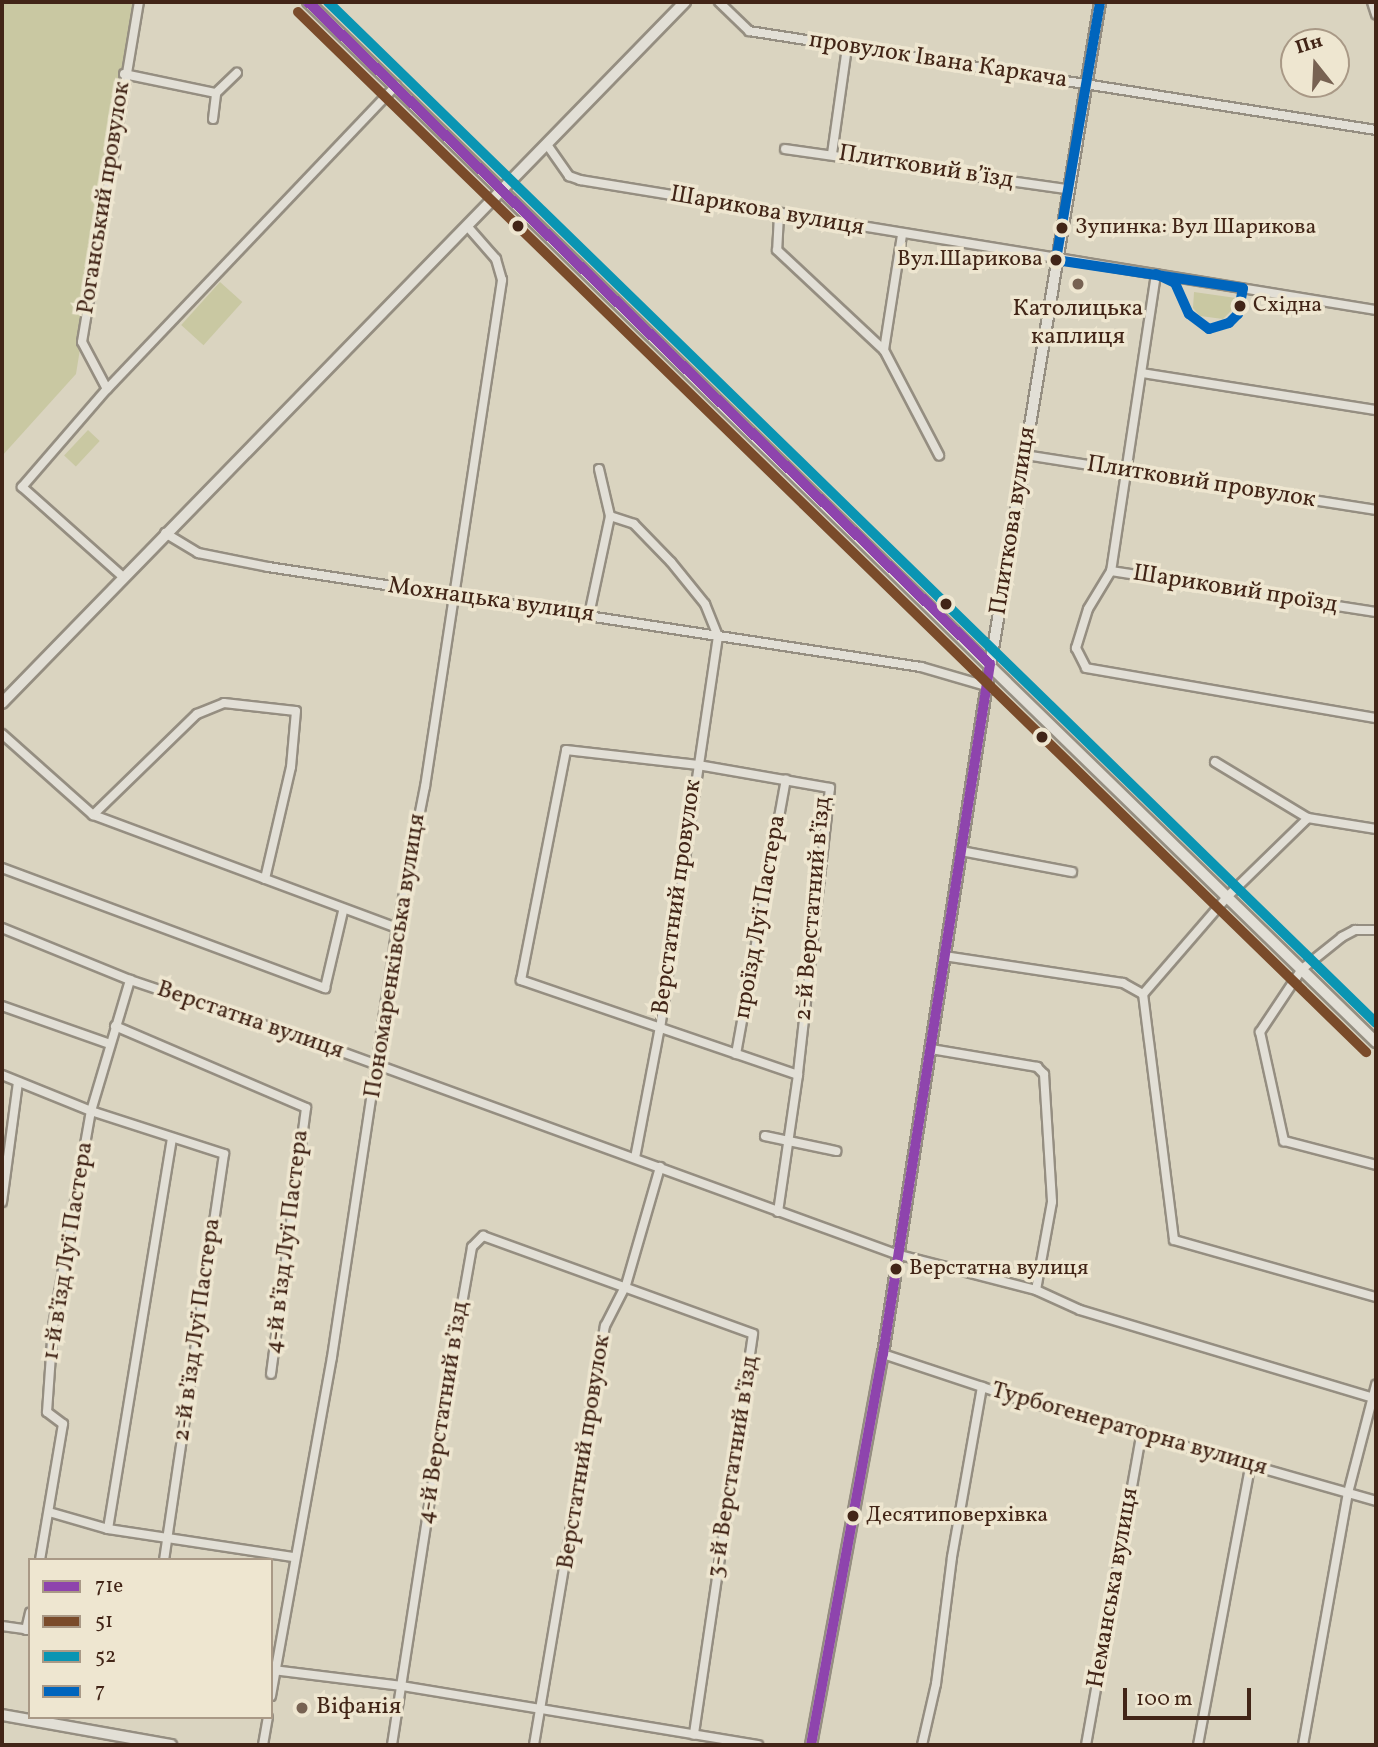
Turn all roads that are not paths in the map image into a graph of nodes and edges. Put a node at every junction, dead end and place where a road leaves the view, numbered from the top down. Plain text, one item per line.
1 (139, 2) edge
2 (308, 2) edge
3 (685, 2) edge
4 (719, 2) edge
5 (1100, 2) edge
6 (1372, 2) edge
7 (1376, 14) edge
8 (847, 47) junction
9 (237, 73) dead end
10 (124, 74) junction
11 (1087, 83) junction
12 (396, 86) junction
13 (216, 93) junction
14 (213, 119) dead end
15 (1376, 130) edge
16 (548, 146) junction
17 (785, 149) dead end
18 (832, 154) junction
19 (503, 189) junction
20 (1068, 189) junction
21 (779, 215) junction
22 (467, 226) junction
23 (902, 235) junction
24 (1056, 260) junction
25 (1156, 274) junction
26 (1376, 310) edge
27 (884, 350) junction
28 (1142, 373) junction
29 (107, 388) junction
30 (1376, 410) edge
31 (939, 455) dead end
32 (1026, 455) junction
33 (599, 469) dead end
34 (1124, 471) junction
35 (1376, 510) edge
36 (610, 516) junction
37 (165, 533) junction
38 (1111, 571) junction
39 (122, 576) junction
40 (454, 595) junction
41 (1376, 612) edge
42 (589, 615) junction
43 (718, 636) junction
44 (990, 664) junction
45 (986, 686) junction
46 (2, 703) edge
47 (1376, 718) edge
48 (2, 734) edge
49 (1215, 762) dead end
50 (698, 765) junction
51 (786, 780) junction
52 (93, 815) junction
53 (1308, 818) junction
54 (1376, 829) edge
55 (961, 851) junction
56 (2, 868) edge
57 (1072, 872) dead end
58 (265, 879) junction
59 (1228, 896) junction
60 (343, 911) junction
61 (2, 928) edge
62 (397, 928) junction
63 (1376, 930) edge
64 (944, 956) junction
65 (1301, 969) junction
66 (130, 980) junction
67 (1143, 994) junction
68 (2, 1006) edge
69 (115, 1026) junction
70 (660, 1027) junction
71 (1376, 1042) edge
72 (110, 1044) junction
73 (931, 1049) junction
74 (736, 1054) junction
75 (377, 1065) junction
76 (2, 1075) edge
77 (798, 1076) junction
78 (18, 1082) junction
79 (91, 1111) junction
80 (765, 1136) dead end
81 (172, 1138) junction
82 (788, 1143) junction
83 (836, 1150) dead end
84 (635, 1158) junction
85 (1376, 1165) edge
86 (660, 1167) junction
87 (2, 1202) edge
88 (778, 1212) junction
89 (896, 1254) junction
90 (626, 1285) junction
91 (1036, 1290) junction
92 (1376, 1297) edge
93 (883, 1354) junction
94 (271, 1374) dead end
95 (1376, 1385) edge
96 (982, 1387) junction
97 (1374, 1398) edge
98 (1142, 1431) junction
99 (1250, 1466) junction
100 (1349, 1493) junction
101 (1376, 1501) edge
102 (49, 1511) junction
103 (108, 1529) junction
104 (168, 1539) junction
105 (293, 1557) junction
106 (40, 1558) edge
107 (164, 1558) edge
108 (2, 1626) edge
109 (28, 1630) edge
110 (273, 1671) edge
111 (402, 1686) junction
112 (542, 1709) junction
113 (2, 1715) edge
114 (268, 1719) edge
115 (694, 1735) junction
116 (171, 1745) edge
117 (264, 1745) edge
118 (392, 1745) edge
119 (534, 1745) edge
120 (758, 1745) edge
121 (811, 1745) edge
122 (922, 1745) edge
123 (1086, 1745) edge
124 (1198, 1745) edge
125 (1303, 1745) edge

1 - 10 street, Роганський провулок
2 - 12 street
3 - 16 street
4 - 8 street, провулок Івана Каркача
5 - 11 street, Плиткова вулиця
6 - 7 street
8 - 11 street, провулок Івана Каркача
8 - 18 street
9 - 13 street
10 - 13 street
10 - 29 street, Роганський провулок
11 - 15 street, провулок Івана Каркача
11 - 20 street, Плиткова вулиця
12 - 19 street
12 - 29 street
13 - 14 street
16 - 19 street
16 - 21 street, Шарикова вулиця
17 - 18 street, Плитковий в’їзд
18 - 20 street, Плитковий в’їзд
19 - 22 street
19 - 44 street
20 - 24 street, Плиткова вулиця
21 - 23 street, Шарикова вулиця
21 - 27 street
22 - 37 street
22 - 40 street, Пономаренківська вулиця
23 - 24 street, Шарикова вулиця
23 - 27 street
24 - 25 street, Шарикова вулиця
24 - 32 street, Плиткова вулиця
25 - 26 street, Шарикова вулиця
25 - 28 street, Шариковий проїзд
27 - 31 street
28 - 30 street
28 - 34 street, Шариковий проїзд
29 - 39 street
32 - 34 street, Плитковий провулок
32 - 44 street, Плиткова вулиця
33 - 36 street
34 - 35 street, Плитковий провулок
34 - 38 street, Шариковий проїзд
36 - 42 street
36 - 43 street
37 - 39 street
37 - 40 street, Мохнацька вулиця
38 - 41 street, Шариковий проїзд
38 - 47 street
39 - 46 street
40 - 42 street, Мохнацька вулиця
40 - 62 street, Пономаренківська вулиця
42 - 43 street, Мохнацька вулиця
43 - 45 street, Мохнацька вулиця
43 - 50 street, Верстатний провулок
44 - 45 street, Плиткова вулиця
44 - 59 street
45 - 55 street, Плиткова вулиця
48 - 52 street
49 - 53 street
50 - 51 street, 2-й Верстатний в’їзд
50 - 70 street, Верстатний провулок
50 - 70 street, 2-й Верстатний в’їзд
51 - 74 street, проїзд Луї Пастера
51 - 77 street, 2-й Верстатний в’їзд
52 - 58 street
52 - 58 street
53 - 54 street
53 - 59 street
55 - 57 street
55 - 64 street, Плиткова вулиця
56 - 60 street
58 - 60 street
59 - 65 street
59 - 67 street
60 - 62 street
61 - 66 street, Верстатна вулиця
62 - 75 street, Пономаренківська вулиця
63 - 65 street
64 - 67 street
64 - 73 street, Плиткова вулиця
65 - 71 street
65 - 85 street
66 - 69 street, 1-й в’їзд Луї Пастера
66 - 75 street, Верстатна вулиця
67 - 92 street
68 - 72 street
69 - 72 street, 1-й в’їзд Луї Пастера
69 - 94 street, 4-й в’їзд Луї Пастера
70 - 74 street
70 - 84 street, Верстатний провулок
72 - 79 street, 1-й в’їзд Луї Пастера
73 - 89 street, Плиткова вулиця
73 - 91 street
74 - 77 street
75 - 84 street, Верстатна вулиця
75 - 105 street, Пономаренківська вулиця
76 - 78 street, 2-й в’їзд Луї Пастера
77 - 82 street, 2-й Верстатний в’їзд
78 - 79 street, 2-й в’їзд Луї Пастера
78 - 87 street
79 - 81 street, 2-й в’їзд Луї Пастера
79 - 102 street, 1-й в’їзд Луї Пастера
80 - 82 street
81 - 103 street
81 - 104 street, 2-й в’їзд Луї Пастера
82 - 83 street
82 - 88 street, 2-й Верстатний в’їзд
84 - 86 street, Верстатна вулиця
86 - 88 street, Верстатна вулиця
86 - 90 street, Верстатний провулок
88 - 89 street, Верстатна вулиця
89 - 91 street, Верстатна вулиця
89 - 93 street, Плиткова вулиця
90 - 111 street, 4-й Верстатний в’їзд
90 - 112 street, Верстатний провулок
90 - 115 street, 3-й Верстатний в’їзд
91 - 97 street, Верстатна вулиця
93 - 96 street, Турбогенераторна вулиця
93 - 121 street, Плиткова вулиця
95 - 97 street
96 - 98 street, Турбогенераторна вулиця
96 - 122 street
97 - 100 street
98 - 99 street, Турбогенераторна вулиця
98 - 123 street, Неманська вулиця
99 - 100 street, Турбогенераторна вулиця
99 - 124 street
100 - 101 street, Турбогенераторна вулиця
100 - 125 street
102 - 103 street
102 - 106 street, 1-й в’їзд Луї Пастера
103 - 104 street
104 - 105 street
104 - 107 street, 2-й в’їзд Луї Пастера
105 - 110 street, Пономаренківська вулиця
108 - 109 street
110 - 111 street
111 - 112 street
111 - 118 street, 4-й Верстатний в’їзд
112 - 115 street
112 - 119 street, Верстатний провулок
113 - 116 street
114 - 117 street
115 - 120 street

